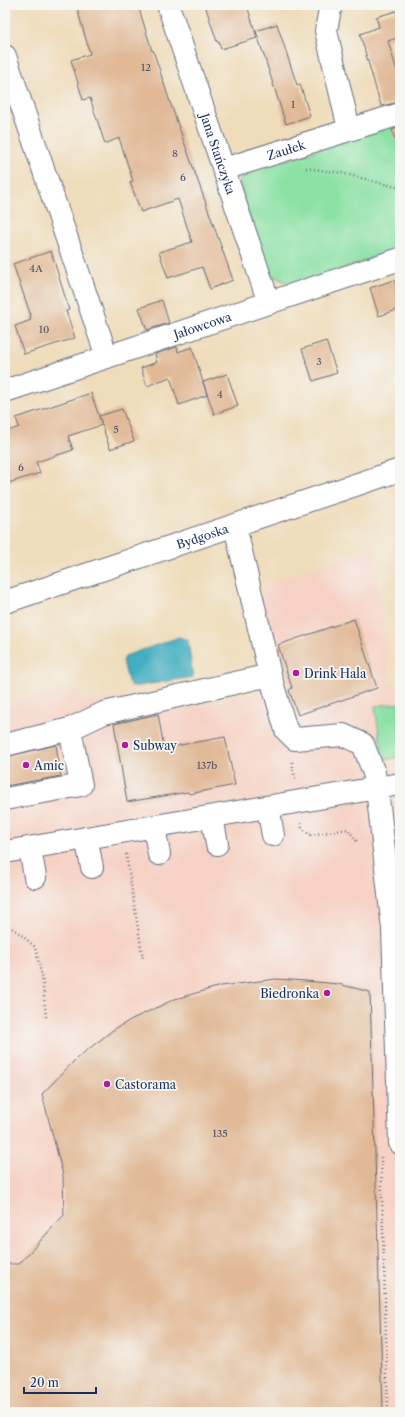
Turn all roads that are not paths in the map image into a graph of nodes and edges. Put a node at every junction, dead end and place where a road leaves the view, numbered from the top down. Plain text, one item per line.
1 (168, 5) edge
2 (332, 5) edge
3 (5, 56) edge
4 (400, 114) edge
5 (349, 129) junction
6 (224, 169) junction
7 (400, 259) edge
8 (269, 303) junction
9 (107, 357) junction
10 (5, 391) edge
11 (400, 470) edge
12 (236, 526) junction
13 (5, 602) edge
14 (270, 675) junction
15 (70, 729) junction
16 (5, 745) edge
17 (400, 784) edge
18 (377, 788) junction
19 (5, 799) edge
20 (268, 807) junction
21 (212, 817) junction
22 (154, 827) junction
23 (273, 835) dead end
24 (86, 838) junction
25 (217, 844) dead end
26 (30, 848) junction
27 (5, 852) edge
28 (159, 854) dead end
29 (92, 867) dead end
30 (35, 877) dead end
31 (400, 1143) edge

1 - 6 street, Jana Stańczyka
2 - 5 street
3 - 9 street
4 - 5 street, Zaułek
5 - 6 street, Zaułek
6 - 8 street, Jana Stańczyka
7 - 8 street, Jałowcowa
8 - 9 street, Jałowcowa
9 - 10 street, Jałowcowa
11 - 12 street, Bydgoska
12 - 13 street, Bydgoska
12 - 14 street
14 - 15 street
14 - 18 street
15 - 16 street
15 - 19 street
17 - 18 street
18 - 20 street
18 - 31 street
20 - 21 street
20 - 23 street
21 - 22 street
21 - 25 street
22 - 24 street
22 - 28 street
24 - 26 street
24 - 29 street
26 - 27 street
26 - 30 street

